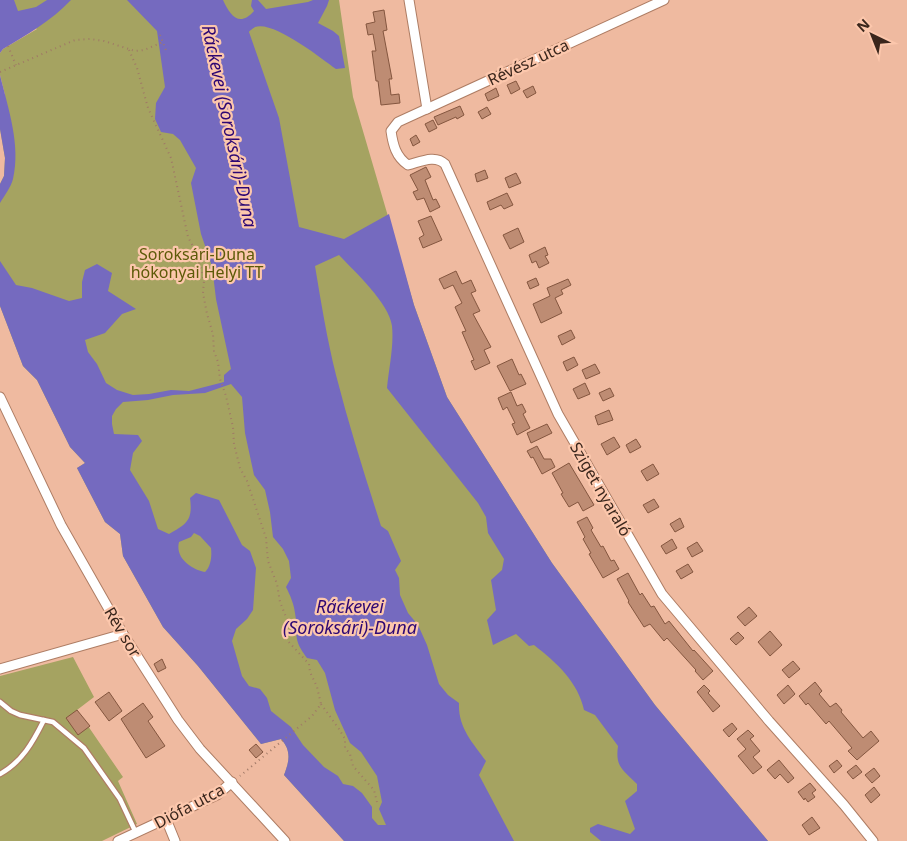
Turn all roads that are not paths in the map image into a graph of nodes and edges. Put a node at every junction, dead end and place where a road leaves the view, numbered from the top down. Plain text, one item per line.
1 (409, 0) edge
2 (664, 0) edge
3 (427, 109) junction
4 (394, 126) joint
5 (0, 397) edge
6 (123, 634) junction
7 (0, 669) edge
8 (0, 702) edge
9 (44, 720) junction
10 (0, 774) edge
11 (232, 782) junction
12 (166, 819) junction
13 (136, 833) junction
14 (118, 841) edge
15 (175, 841) edge
16 (285, 841) edge
17 (873, 841) edge

1 - 3 street
2 - 3 street, Révész utca
3 - 4 street, Révész utca
4 - 17 street, Sziget nyaraló
5 - 6 street, Rév sor
6 - 7 street
6 - 11 street, Rév sor
8 - 9 lane
9 - 10 lane
9 - 13 lane
11 - 12 street, Diófa utca
11 - 16 street, Rév sor
12 - 13 street, Diófa utca
12 - 15 street
13 - 14 street, Diófa utca

